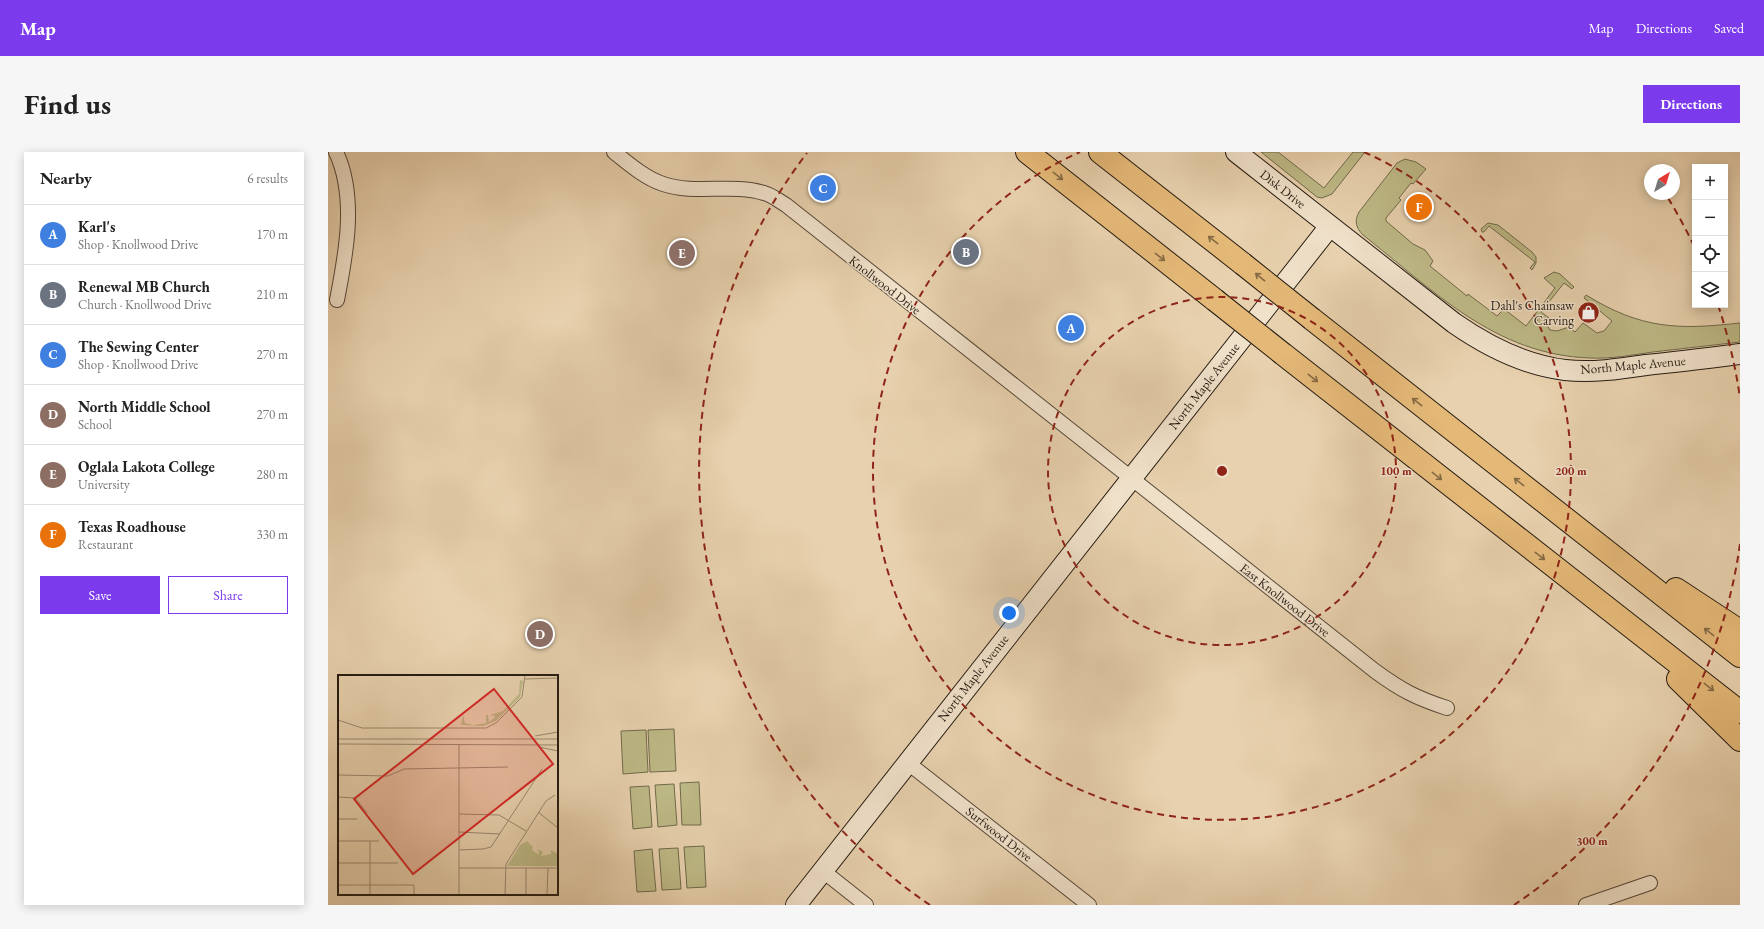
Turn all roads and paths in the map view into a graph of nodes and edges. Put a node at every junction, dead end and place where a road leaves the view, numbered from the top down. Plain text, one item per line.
1 (336, 152) edge
2 (614, 152) edge
3 (1028, 152) edge
4 (1100, 152) edge
5 (1236, 152) edge
6 (1330, 226) junction
7 (337, 300) dead end
8 (1740, 354) edge
9 (1131, 479) junction
10 (1540, 499) junction
11 (1568, 578) junction
12 (1740, 631) edge
13 (1740, 656) edge
14 (1447, 708) dead end
15 (1740, 712) edge
16 (1740, 740) edge
17 (908, 763) junction
18 (823, 871) junction
19 (1650, 882) dead end
20 (796, 905) edge
21 (866, 905) edge
22 (1090, 905) edge
23 (1586, 905) edge

1 - 7 street
2 - 9 street, Knollwood Drive
3 -> 11 highway, bridge
10 -> 4 highway, bridge
5 - 6 street, Disk Drive
6 - 8 street, North Maple Avenue
6 - 9 street, North Maple Avenue
9 - 14 street, East Knollwood Drive
9 - 17 street, North Maple Avenue
10 - 12 highway
13 -> 10 highway
11 -> 15 highway
11 - 16 highway
17 - 18 street, North Maple Avenue
17 - 22 street, Surfwood Drive
18 - 20 street, North Maple Avenue
18 - 21 street
19 - 23 street

